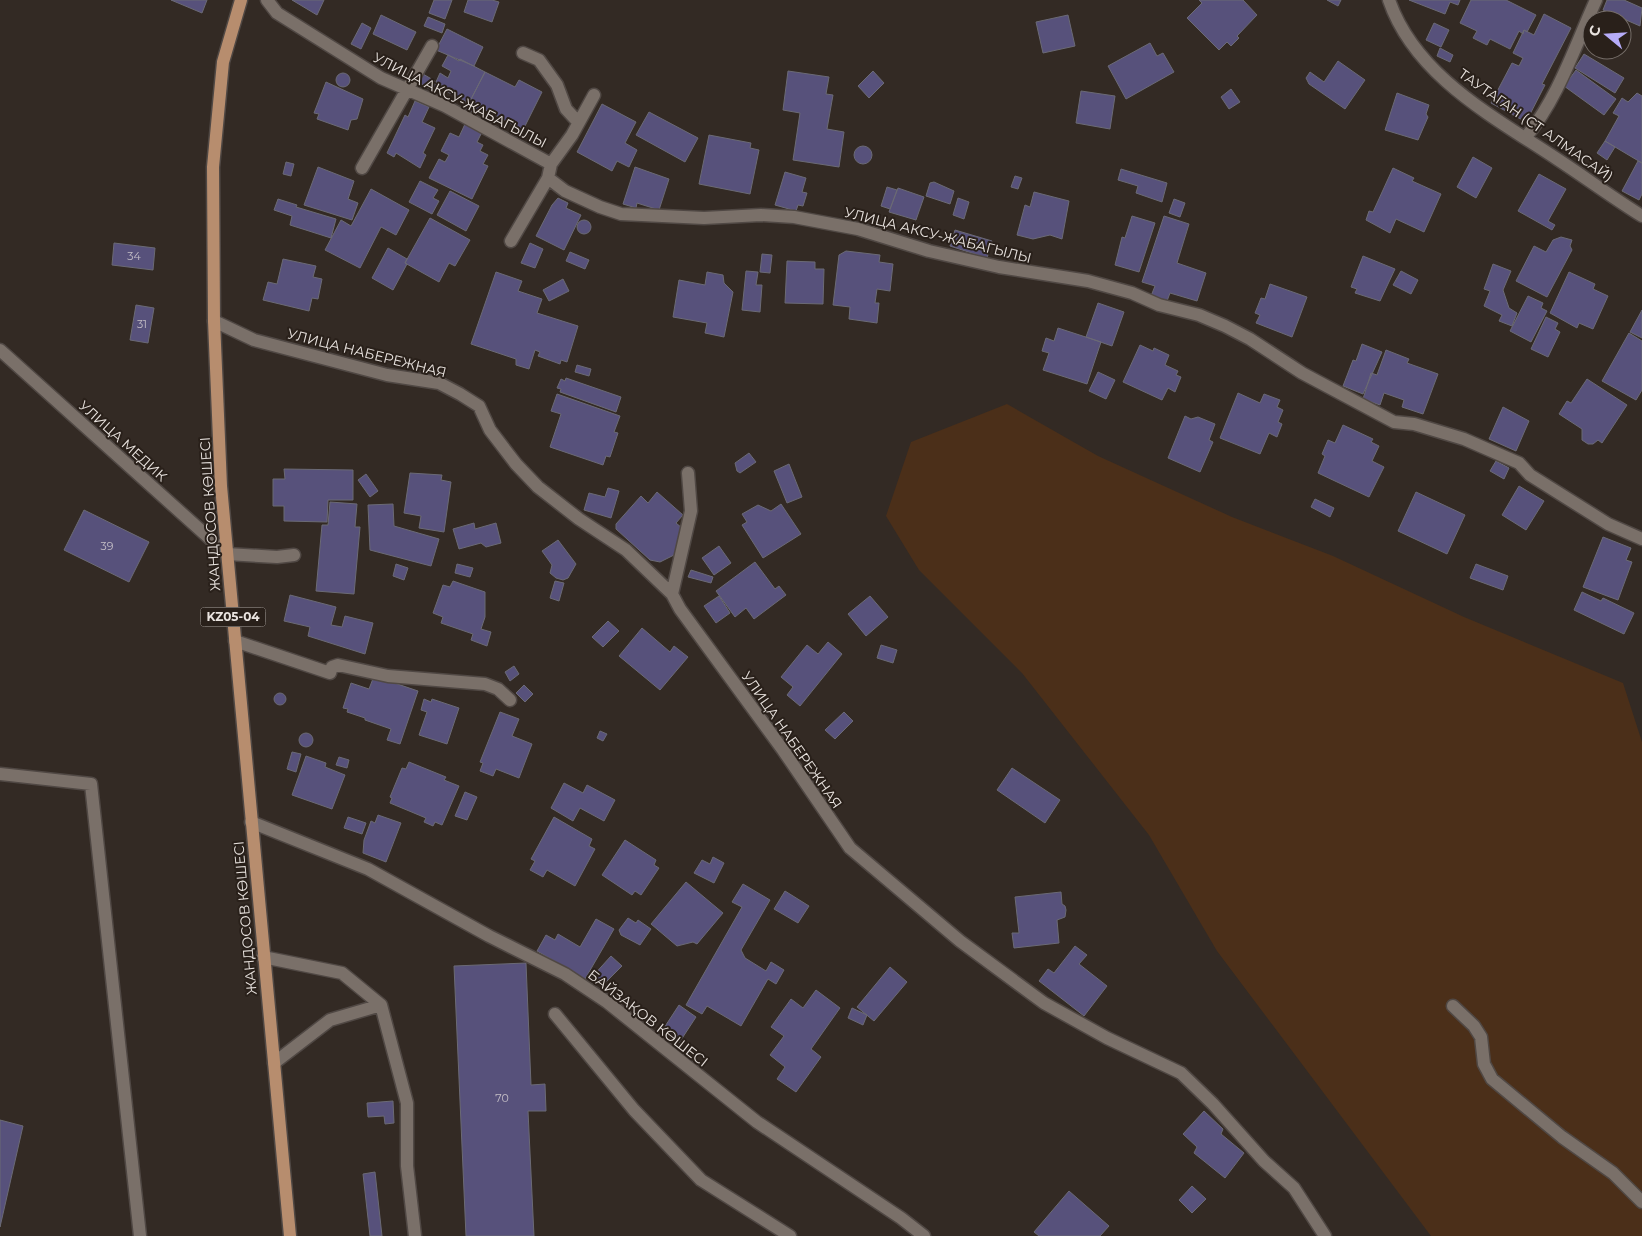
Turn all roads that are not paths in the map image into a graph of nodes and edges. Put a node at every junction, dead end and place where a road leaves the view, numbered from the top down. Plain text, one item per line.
1 (241, 0) edge
2 (267, 0) edge
3 (1389, 0) edge
4 (1596, 0) edge
5 (432, 46) dead end
6 (523, 53) dead end
7 (408, 89) junction
8 (594, 95) dead end
9 (578, 122) junction
10 (1525, 138) junction
11 (551, 164) junction
12 (362, 168) dead end
13 (548, 178) junction
14 (1642, 216) edge
15 (511, 240) dead end
16 (214, 321) junction
17 (0, 350) edge
18 (688, 473) dead end
19 (1642, 538) edge
20 (227, 554) junction
21 (294, 555) dead end
22 (672, 594) junction
23 (235, 641) junction
24 (510, 700) dead end
25 (0, 774) edge
26 (251, 822) junction
27 (264, 957) junction
28 (381, 1005) junction
29 (1454, 1006) dead end
30 (555, 1014) dead end
31 (274, 1063) junction
32 (1642, 1202) edge
33 (140, 1236) edge
34 (290, 1236) edge
35 (415, 1236) edge
36 (790, 1236) edge
37 (924, 1236) edge
38 (1325, 1236) edge

1 - 16 main road, ЖАНДОСОВ КӨШЕСІ / KZ05-04
2 - 7 street, УЛИЦА АКСУ-ЖАБАГЫЛЫ
3 - 10 street, ТАУТАГАН (СТ АЛМАСАЙ)
4 - 10 street
5 - 7 street
6 - 9 street
7 - 11 street, УЛИЦА АКСУ-ЖАБАГЫЛЫ
7 - 12 street
8 - 9 street
9 - 11 street
10 - 14 street, ТАУТАГАН (СТ АЛМАСАЙ)
11 - 13 street, УЛИЦА АКСУ-ЖАБАГЫЛЫ
13 - 15 street
13 - 19 street, УЛИЦА АКСУ-ЖАБАГЫЛЫ
16 - 20 main road, ЖАНДОСОВ КӨШЕСІ / KZ05-04
16 - 22 street, УЛИЦА НАБЕРЕЖНАЯ
17 - 20 street, УЛИЦА МЕДИК
18 - 22 street
20 - 21 street
20 - 23 main road, ЖАНДОСОВ КӨШЕСІ / KZ05-04
22 - 38 street, УЛИЦА НАБЕРЕЖНАЯ
23 - 24 street
23 - 26 main road, ЖАНДОСОВ КӨШЕСІ / KZ05-04
25 - 33 street
26 - 27 main road, ЖАНДОСОВ КӨШЕСІ / KZ05-04
26 - 37 street, БАЙЗАҚОВ КӨШЕСІ
27 - 28 street
27 - 31 main road, ЖАНДОСОВ КӨШЕСІ / KZ05-04
28 - 31 street
28 - 35 street
29 - 32 street
30 - 36 street
31 - 34 main road, ЖАНДОСОВ КӨШЕСІ / KZ05-04

